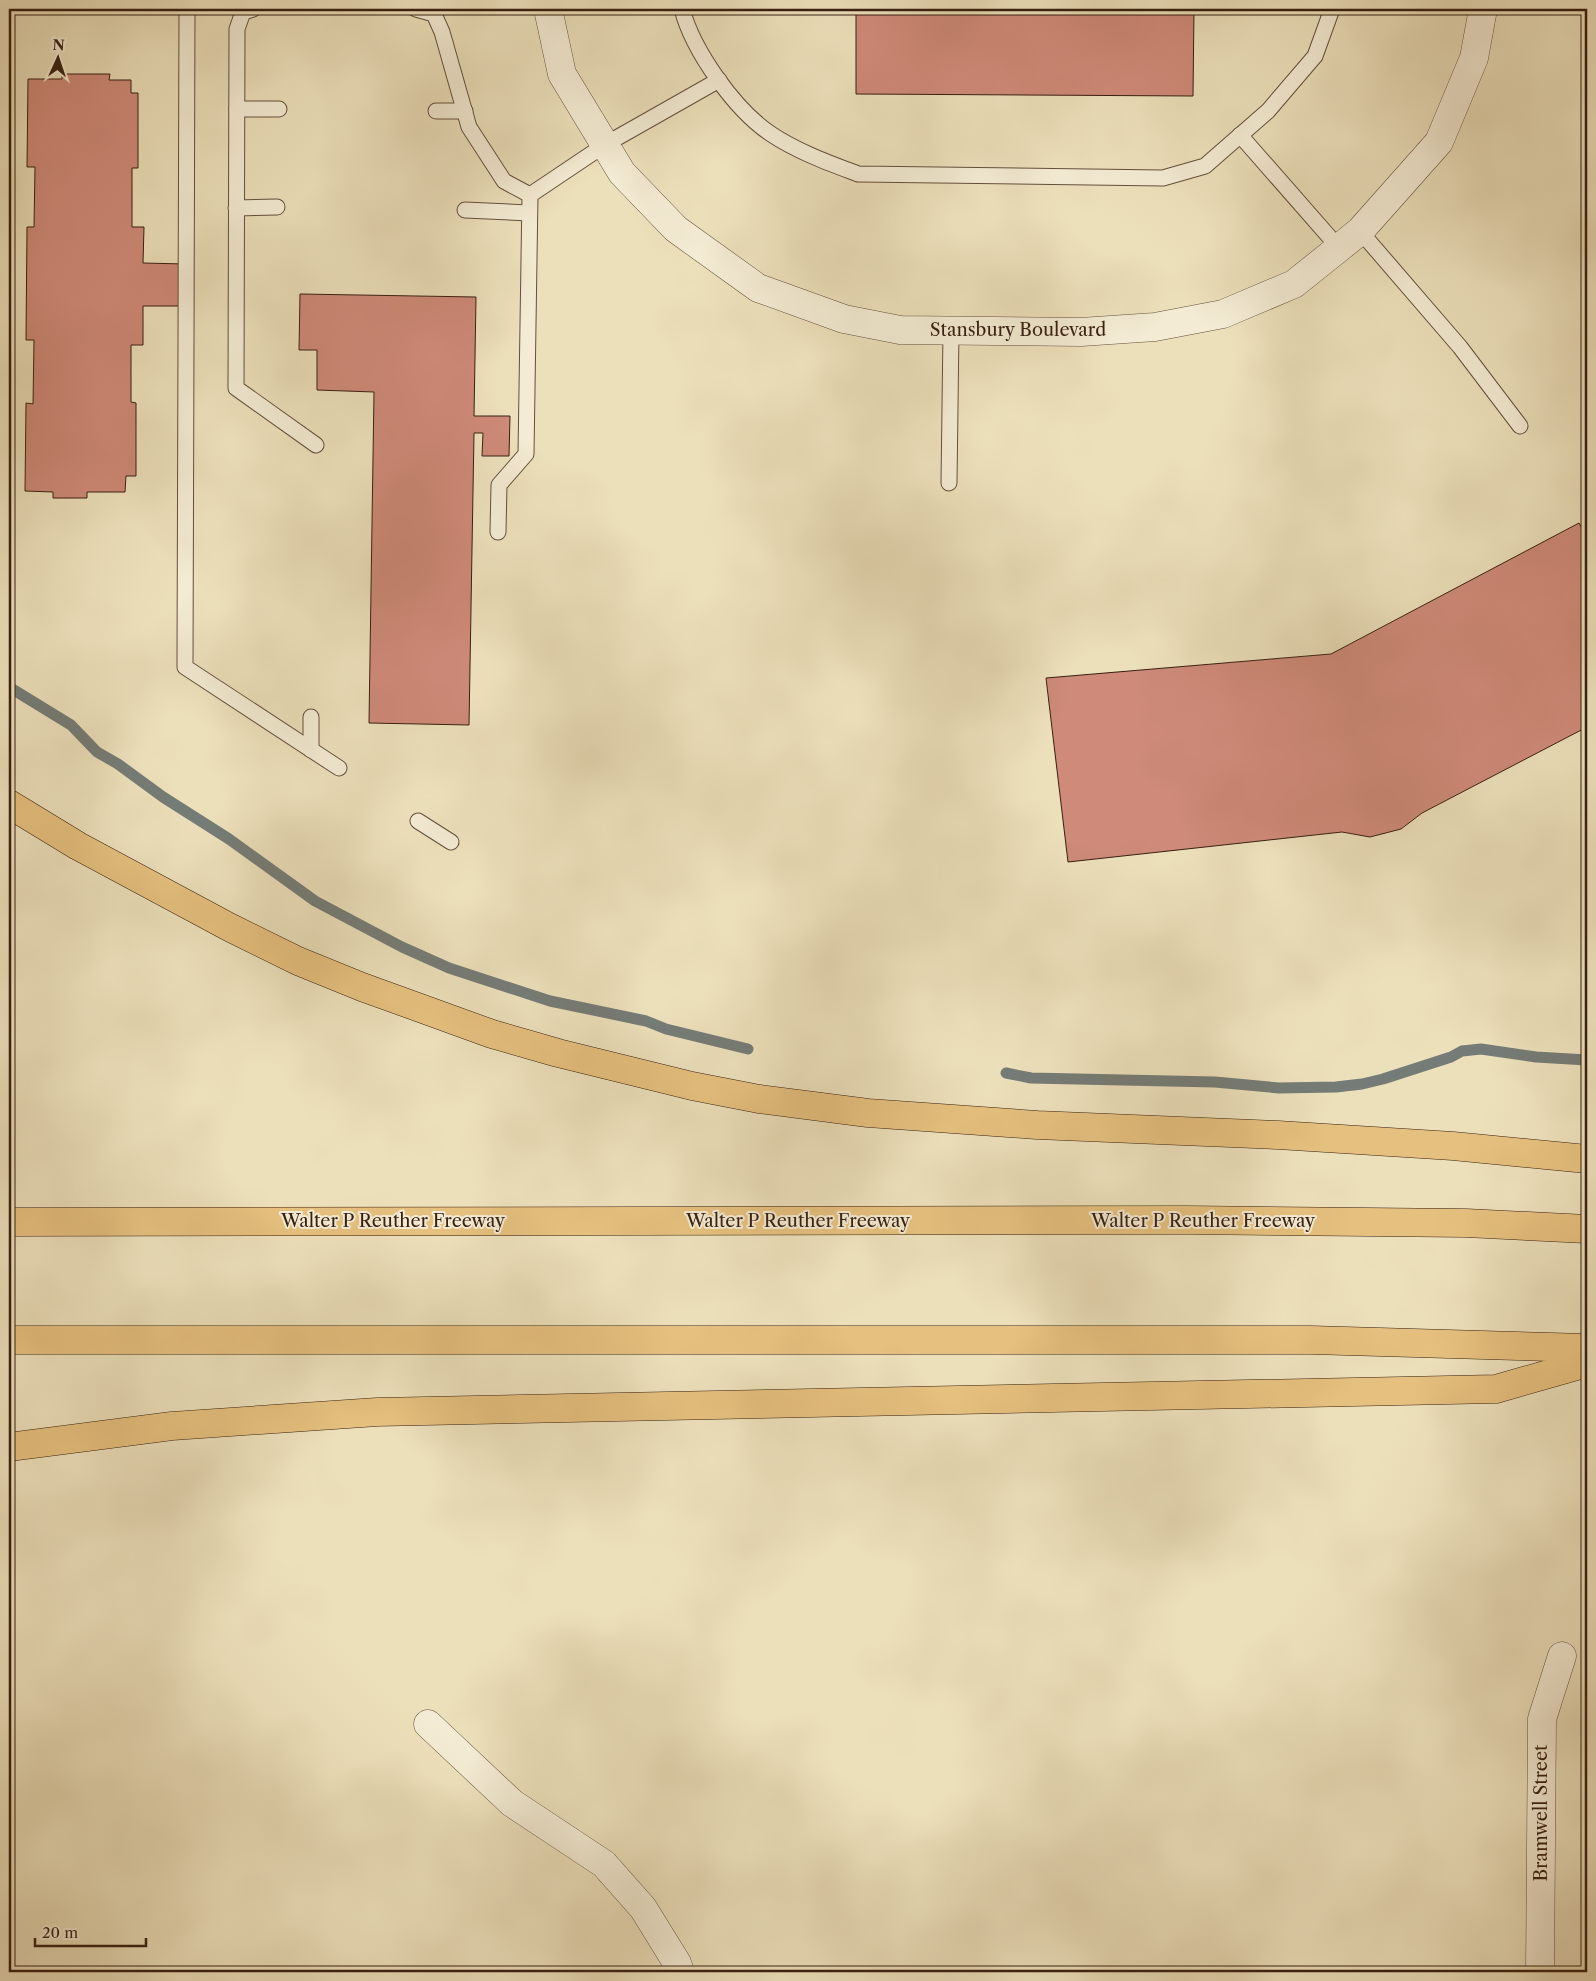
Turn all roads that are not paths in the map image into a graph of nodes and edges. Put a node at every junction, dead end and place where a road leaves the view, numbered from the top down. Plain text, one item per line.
1 (188, 9) edge
2 (253, 9) edge
3 (416, 9) edge
4 (548, 9) edge
5 (682, 9) edge
6 (1332, 9) edge
7 (1482, 9) edge
8 (719, 80) junction
9 (237, 109) junction
10 (279, 109) dead end
11 (436, 111) dead end
12 (465, 111) junction
13 (1240, 136) junction
14 (606, 144) junction
15 (530, 195) junction
16 (236, 208) junction
17 (277, 208) dead end
18 (464, 210) dead end
19 (529, 213) junction
20 (1360, 231) junction
21 (1339, 248) junction
22 (951, 331) junction
23 (1520, 426) dead end
24 (316, 444) dead end
25 (949, 483) dead end
26 (498, 532) dead end
27 (311, 717) dead end
28 (311, 750) junction
29 (339, 768) dead end
30 (9, 804) edge
31 (418, 821) dead end
32 (451, 842) dead end
33 (1587, 1158) edge
34 (9, 1222) edge
35 (1587, 1229) edge
36 (16, 1341) edge
37 (1587, 1348) edge
38 (1587, 1362) edge
39 (9, 1447) edge
40 (1562, 1656) dead end
41 (428, 1724) dead end
42 (680, 1972) edge
43 (1540, 1972) edge

1 - 28 lane
2 - 9 lane
3 - 12 lane
4 - 14 street, Stansbury Boulevard
5 - 8 lane
6 - 13 lane
7 - 20 street, Stansbury Boulevard
8 - 13 lane
8 - 14 lane
9 - 10 lane
9 - 16 lane
11 - 12 lane
12 - 15 lane
13 - 21 lane
14 - 15 lane
14 - 22 street, Stansbury Boulevard
15 - 19 lane
16 - 17 lane
16 - 24 lane
18 - 19 lane
19 - 26 lane
20 - 21 street, Stansbury Boulevard
20 - 23 lane
21 - 22 street, Stansbury Boulevard
22 - 25 lane
27 - 28 lane
28 - 29 lane
30 - 33 highway
31 - 32 lane
34 - 35 highway, Walter P Reuther Freeway
36 - 37 highway
38 - 39 highway
40 - 43 street, Bramwell Street
41 - 42 street

